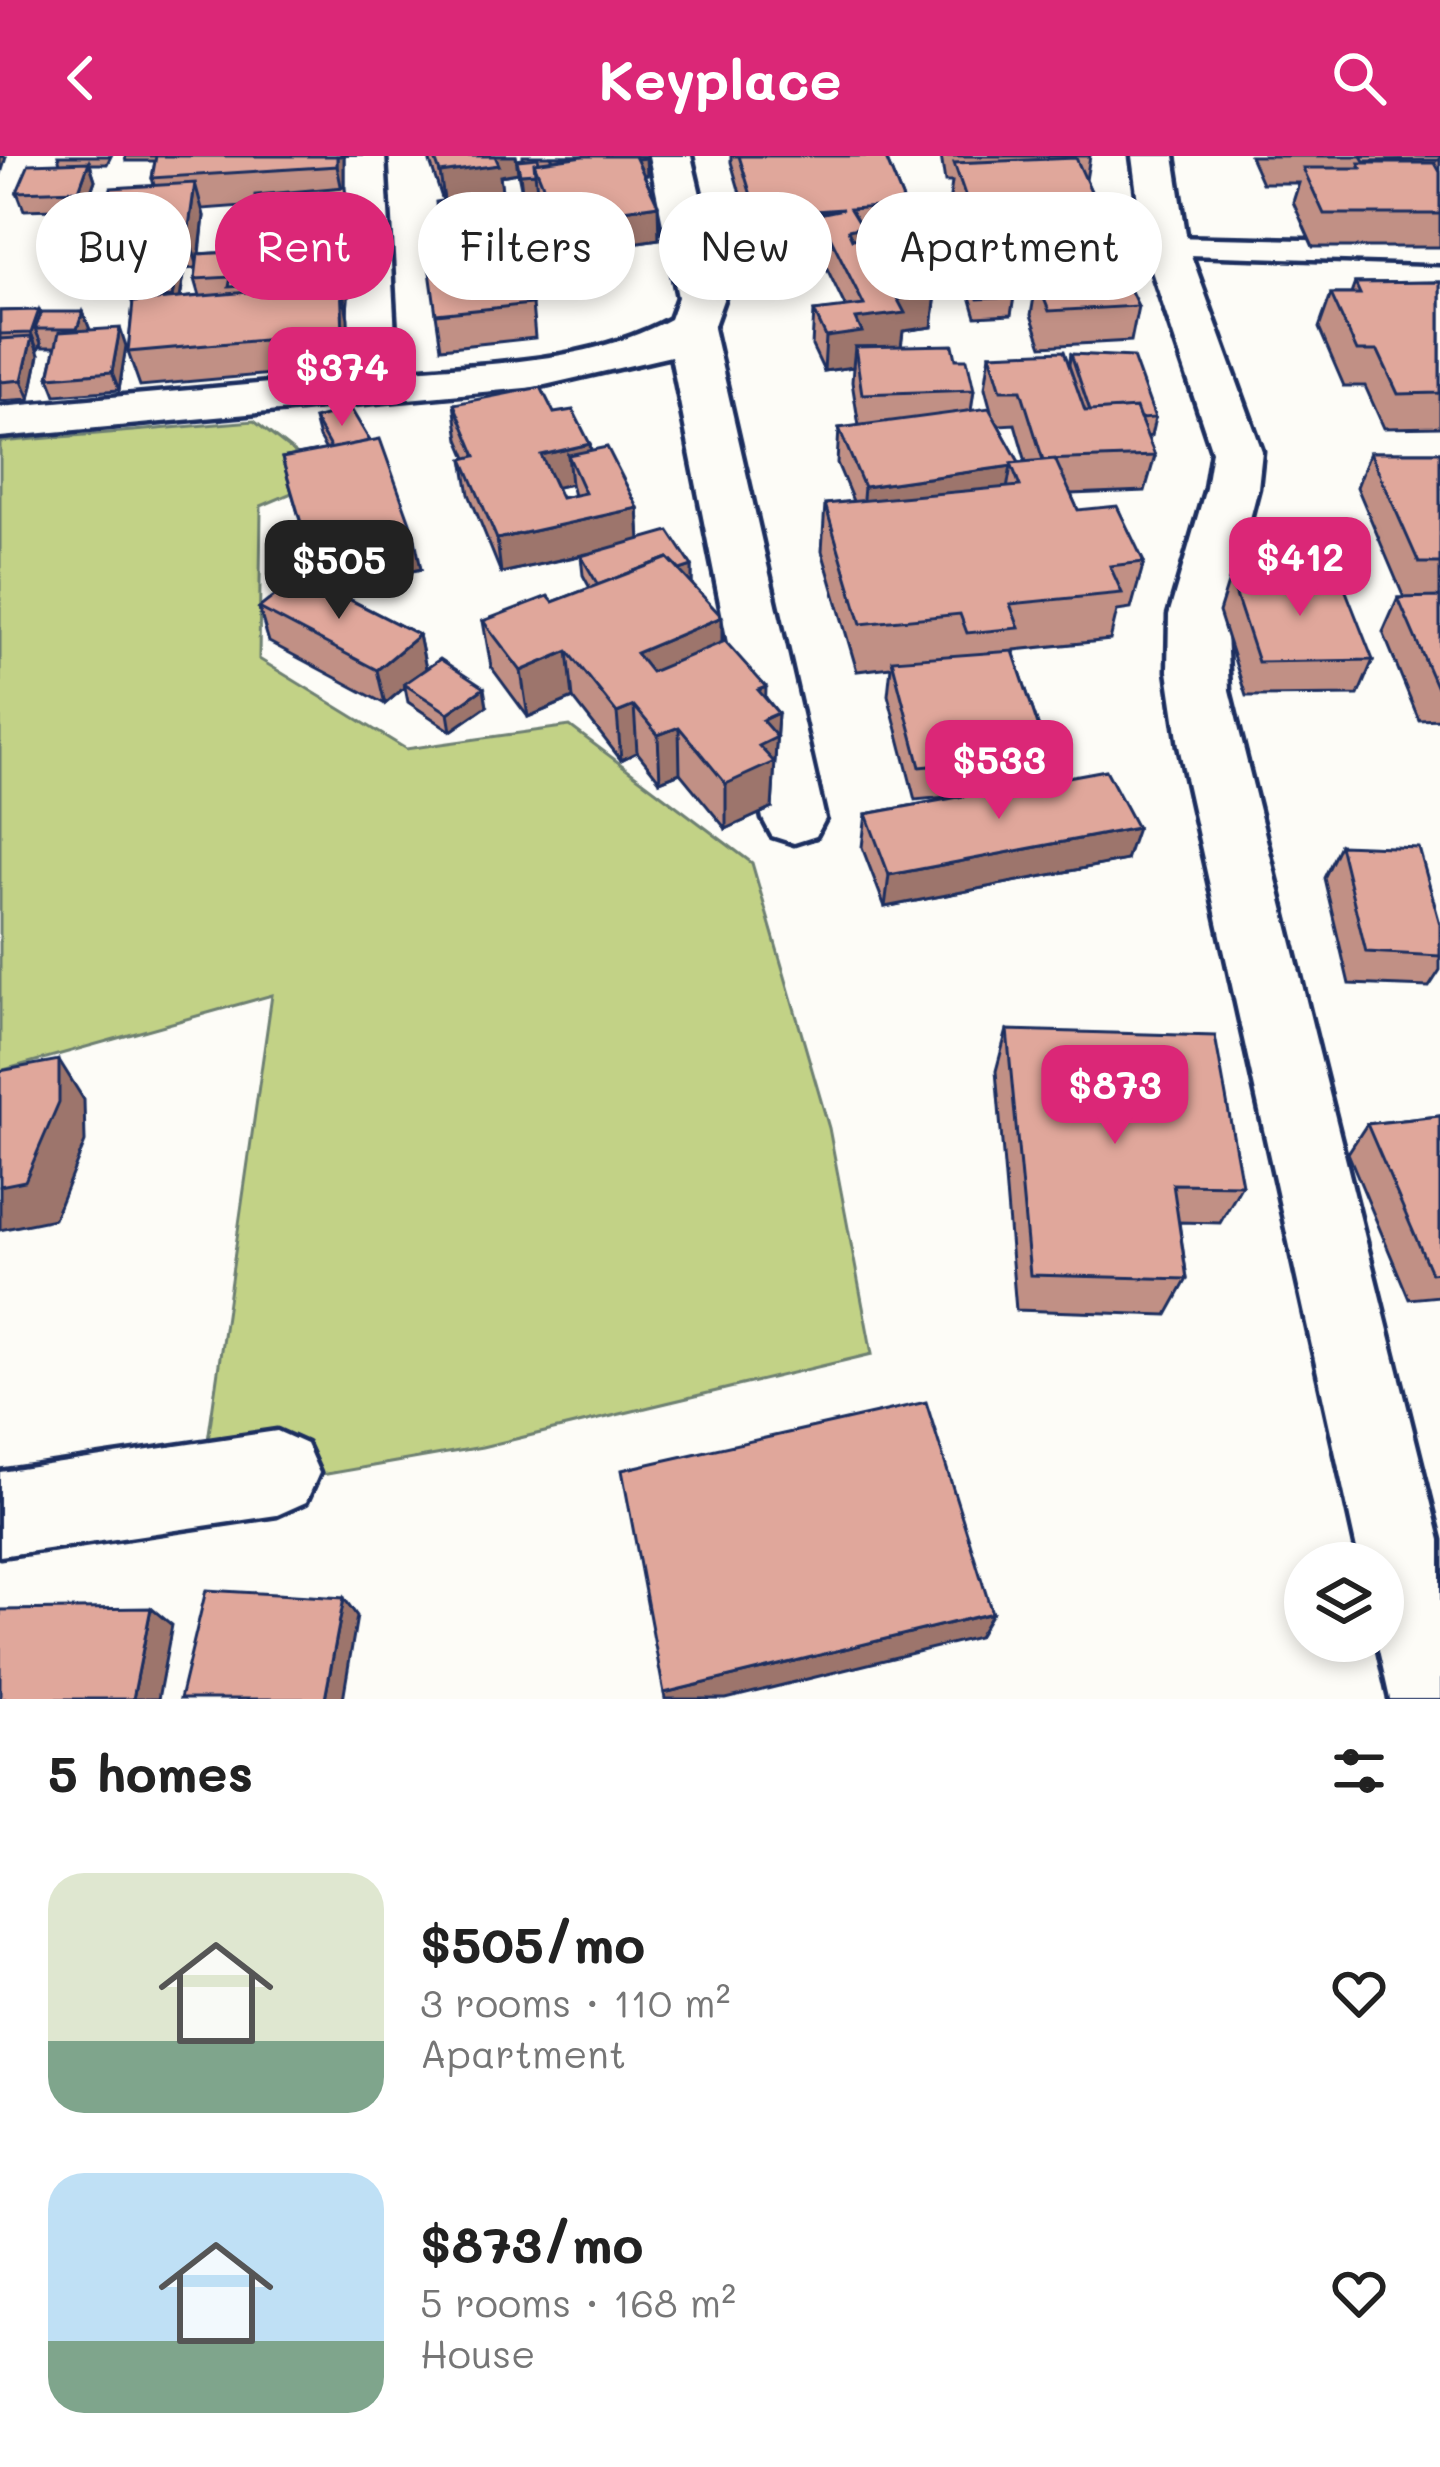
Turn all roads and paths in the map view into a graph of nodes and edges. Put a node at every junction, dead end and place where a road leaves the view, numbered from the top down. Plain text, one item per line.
1 (364, 156) edge
2 (670, 156) edge
3 (1153, 156) edge
4 (1166, 247) junction
5 (1440, 253) edge
6 (689, 327) junction
7 (373, 388) junction
8 (0, 422) edge
9 (794, 819) dead end
10 (277, 1473) dead end
11 (0, 1514) edge
12 (1435, 1699) edge

1 - 7 street
2 - 6 street
3 - 4 street
4 - 5 lane
4 - 12 street
6 - 7 street
6 - 9 street
7 - 8 street
10 - 11 street

